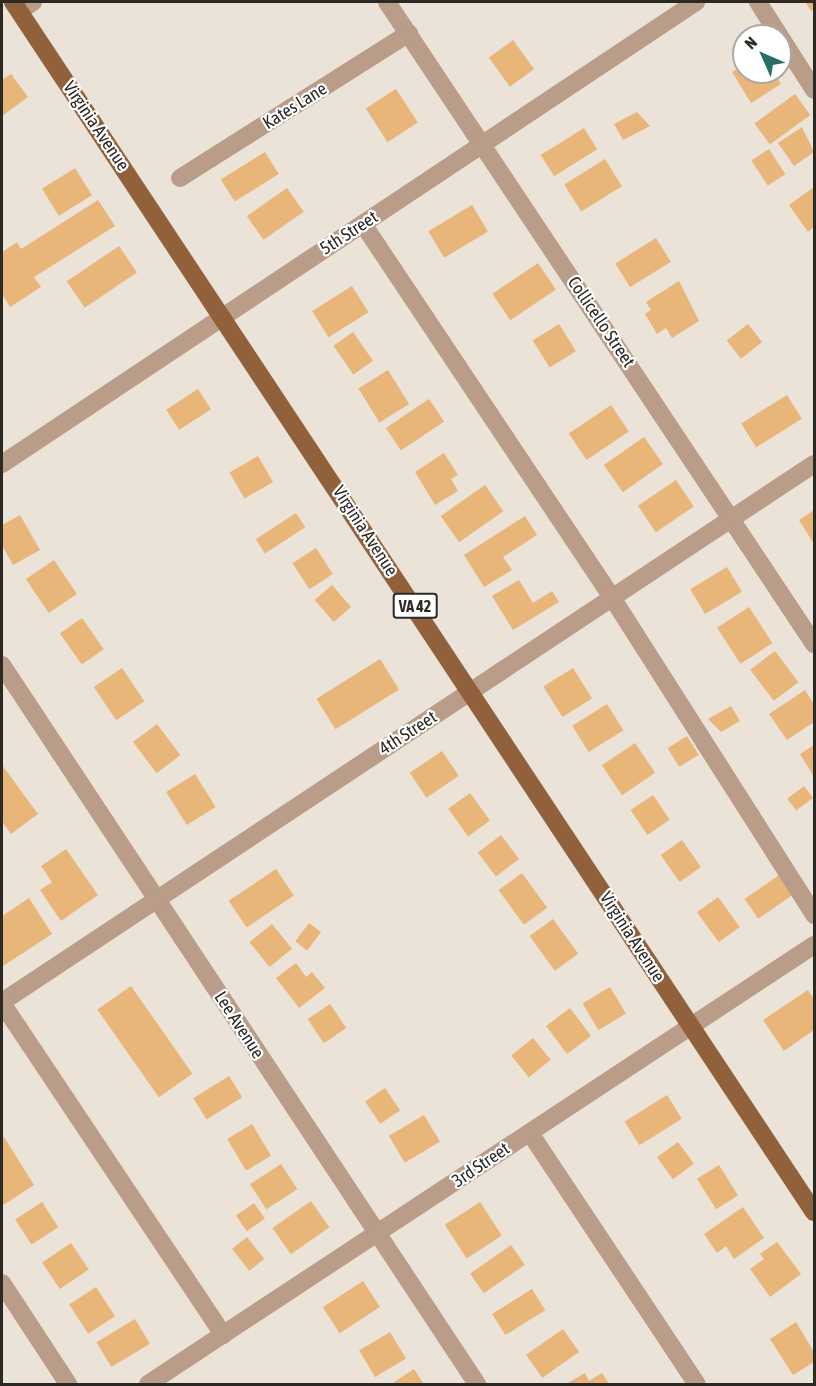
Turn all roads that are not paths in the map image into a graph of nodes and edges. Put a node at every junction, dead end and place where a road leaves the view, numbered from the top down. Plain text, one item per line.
1 (387, 2) edge
2 (696, 2) edge
3 (758, 2) edge
4 (22, 5) edge
5 (409, 33) junction
6 (814, 90) edge
7 (483, 145) junction
8 (180, 178) dead end
9 (363, 224) junction
10 (223, 316) junction
11 (2, 464) edge
12 (814, 464) edge
13 (732, 520) junction
14 (613, 599) junction
15 (814, 644) edge
16 (2, 665) edge
17 (471, 692) junction
18 (156, 900) junction
19 (814, 915) edge
20 (814, 945) edge
21 (2, 1003) edge
22 (692, 1026) junction
23 (530, 1133) junction
24 (814, 1209) edge
25 (377, 1234) junction
26 (2, 1283) edge
27 (223, 1335) junction
28 (68, 1384) edge
29 (148, 1384) edge
30 (477, 1384) edge
31 (697, 1384) edge

1 - 5 street, Collicello Street
2 - 7 street, 5th Street
3 - 6 street
4 - 10 main road, Virginia Avenue / VA 42
5 - 7 street, Collicello Street
5 - 8 street, Kates Lane
7 - 9 street, 5th Street
7 - 13 street, Collicello Street
9 - 10 street, 5th Street
9 - 14 street
10 - 11 street, 5th Street
10 - 17 main road, Virginia Avenue / VA 42
12 - 13 street, 4th Street
13 - 14 street, 4th Street
13 - 15 street, Collicello Street
14 - 17 street, 4th Street
14 - 19 street
16 - 18 street, Lee Avenue
17 - 18 street, 4th Street
17 - 22 main road, Virginia Avenue / VA 42
18 - 21 street, 4th Street
18 - 25 street, Lee Avenue
20 - 22 street, 3rd Street
21 - 27 street
22 - 23 street, 3rd Street
22 - 24 main road, Virginia Avenue / VA 42
23 - 25 street, 3rd Street
23 - 31 street
25 - 27 street, 3rd Street
25 - 30 street, Lee Avenue
26 - 28 street
27 - 29 street, 3rd Street

